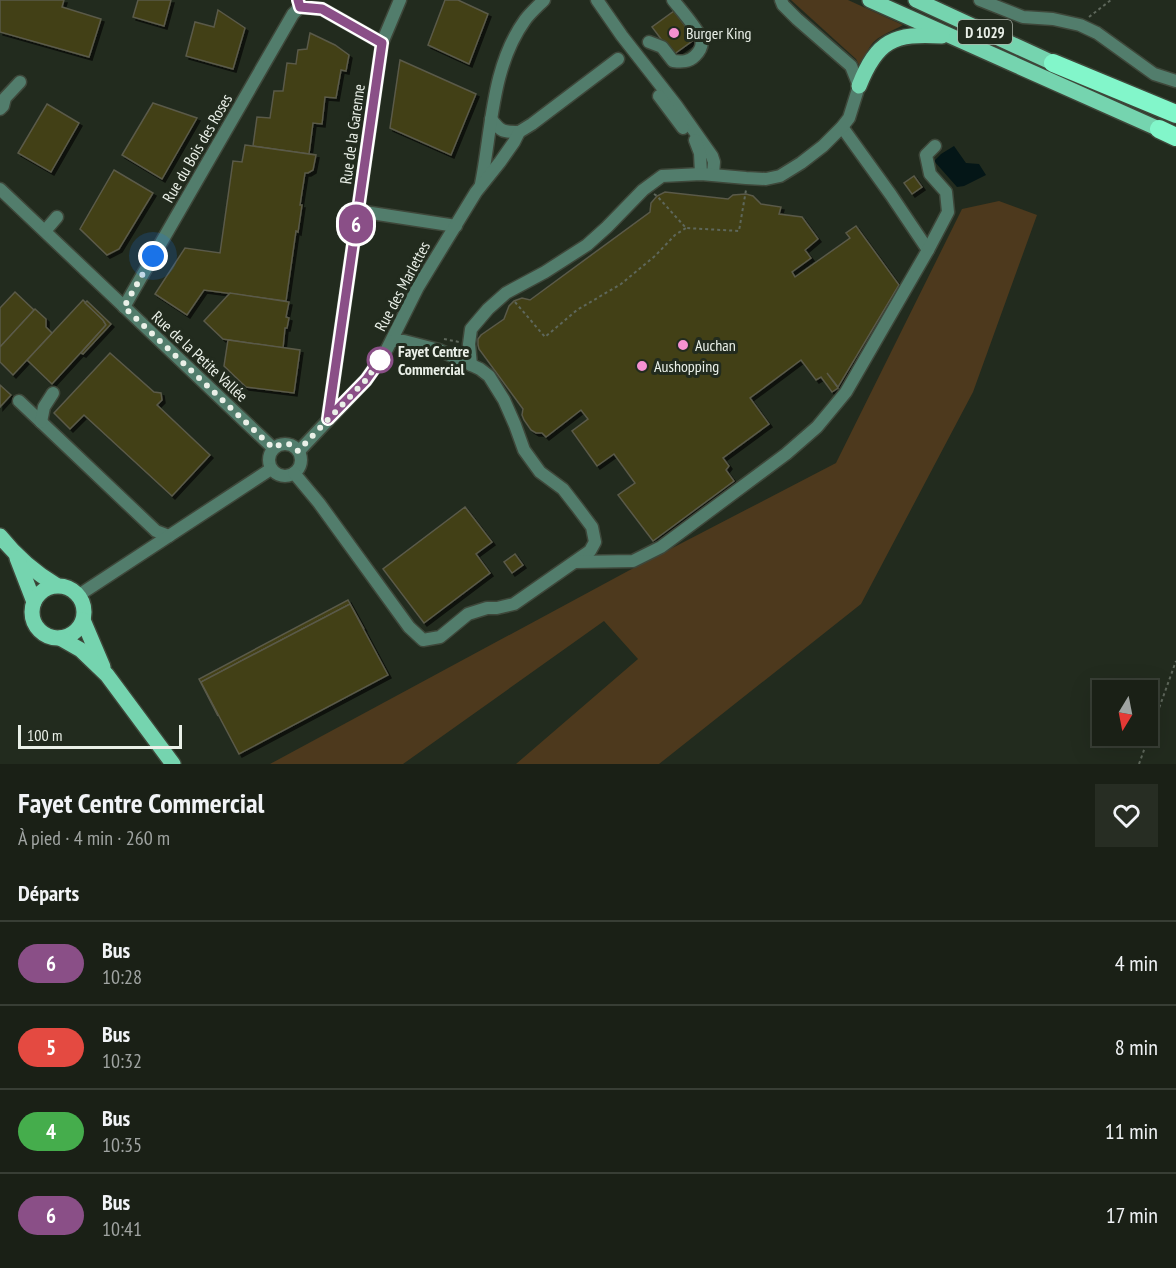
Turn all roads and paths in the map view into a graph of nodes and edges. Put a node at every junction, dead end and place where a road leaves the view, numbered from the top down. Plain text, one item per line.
1 (399, 0) edge
2 (544, 0) edge
3 (673, 0) edge
4 (782, 0) edge
5 (870, 0) edge
6 (916, 0) edge
7 (980, 0) edge
8 (1111, 0) edge
9 (602, 3) edge
10 (299, 4) edge
11 (1080, 25) junction
12 (622, 36) junction
13 (952, 37) junction
14 (649, 42) dead end
15 (382, 43) junction
16 (618, 59) junction
17 (1053, 63) joint
18 (1176, 81) edge
19 (20, 82) dead end
20 (859, 86) junction
21 (2, 100) edge
22 (1176, 114) edge
23 (491, 119) junction
24 (842, 127) junction
25 (519, 132) junction
26 (1170, 134) edge
27 (934, 146) dead end
28 (707, 174) junction
29 (481, 186) junction
30 (0, 189) edge
31 (746, 194) dead end
32 (657, 196) dead end
33 (358, 211) junction
34 (57, 217) dead end
35 (456, 226) junction
36 (686, 228) junction
37 (45, 231) junction
38 (928, 250) junction
39 (514, 301) dead end
40 (124, 307) junction
41 (392, 341) junction
42 (471, 365) junction
43 (53, 393) dead end
44 (19, 401) dead end
45 (328, 419) junction
46 (41, 422) junction
47 (273, 448) junction
48 (298, 451) junction
49 (271, 469) junction
50 (294, 473) junction
51 (156, 531) junction
52 (0, 536) edge
53 (169, 536) junction
54 (156, 545) junction
55 (14, 553) junction
56 (575, 562) junction
57 (56, 585) junction
58 (79, 596) junction
59 (34, 602) junction
60 (83, 620) junction
61 (60, 638) junction
62 (1176, 661) edge
63 (107, 675) junction
64 (173, 764) edge
65 (1139, 764) edge

1 - 15 street, Rue de la Garenne
2 - 23 street, Rue des Marlettes
3 - 14 street
4 - 20 street
5 - 13 main road, D 1029
6 - 17 main road, D 1029
7 - 11 street
8 - 11 path
9 - 12 street
10 - 15 street
10 - 40 street, Rue du Bois des Roses
11 - 18 street
12 - 16 street
12 - 28 street
13 - 20 main road
13 - 26 main road
15 - 33 street, Rue de la Garenne
16 - 25 street, Rue des Marlettes
16 - 28 street
17 - 22 highway, D 1029
19 - 21 street
20 - 24 street
23 - 25 street
23 - 29 street, Rue des Marlettes
24 - 28 street
24 - 38 street
25 - 29 street, Rue des Marlettes
27 - 38 street
28 - 42 street
29 - 35 street, Rue des Marlettes
30 - 37 street, Rue de la Petite Vallée
31 - 36 path
32 - 36 path
33 - 35 street
33 - 45 street, Rue de la Garenne
34 - 37 street
35 - 41 street, Rue des Marlettes
36 - 39 path
37 - 40 street, Rue de la Petite Vallée
38 - 56 street
40 - 47 street, Rue de la Petite Vallée
41 - 42 street
41 - 45 street, Rue des Marlettes
42 - 56 street
43 - 46 street
44 - 46 street
45 - 48 street, Rue des Marlettes
46 - 51 street
47 - 48 street
47 - 49 street
48 - 50 street
49 - 50 street
49 - 53 street
50 - 56 street
51 - 53 street
51 - 54 street
52 - 55 main road
53 - 54 street
54 - 58 street
55 - 57 main road
55 - 59 main road
57 - 58 main road
57 - 59 main road
58 - 60 main road
59 - 61 main road
60 - 61 main road
60 - 63 main road
61 - 63 main road
62 - 65 path
63 - 64 main road

